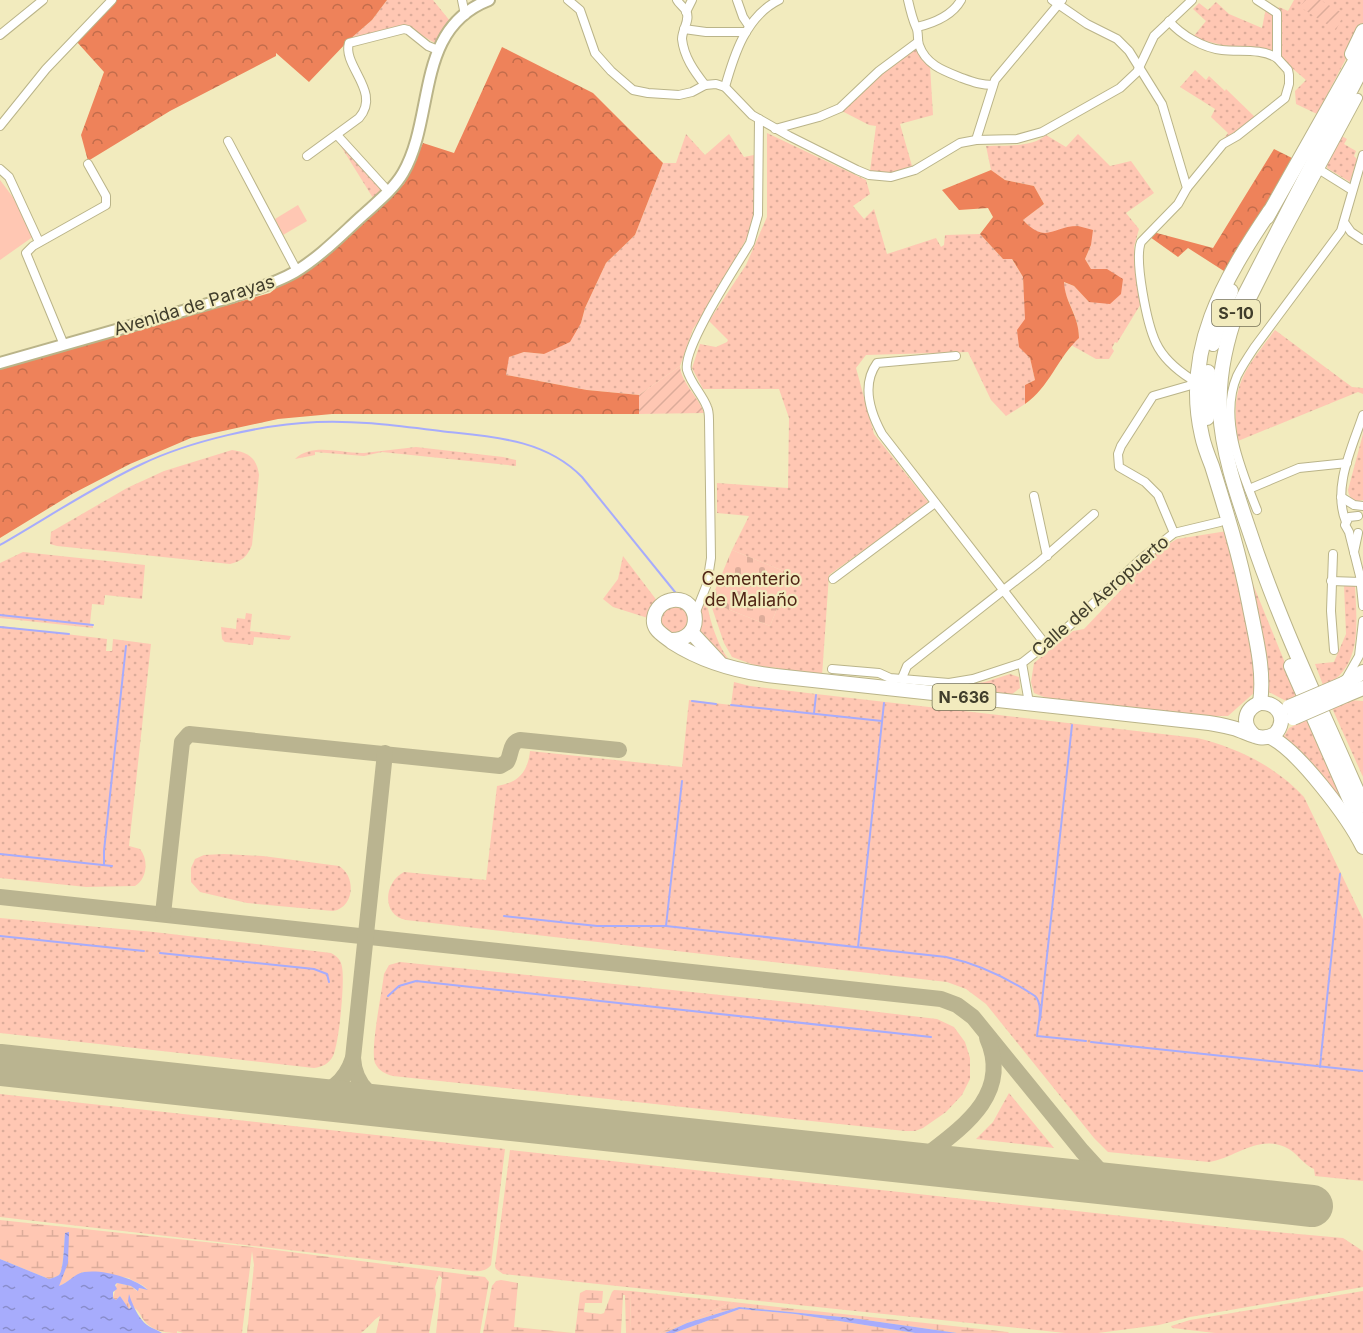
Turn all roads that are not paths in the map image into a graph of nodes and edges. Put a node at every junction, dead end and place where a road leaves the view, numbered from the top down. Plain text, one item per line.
1 (43, 0) edge
2 (112, 0) edge
3 (462, 0) edge
4 (489, 0) edge
5 (568, 0) edge
6 (677, 0) edge
7 (692, 0) edge
8 (737, 0) edge
9 (779, 0) edge
10 (908, 0) edge
11 (961, 0) edge
12 (1192, 0) edge
13 (1257, 0) edge
14 (1057, 1) edge
15 (686, 12) junction
16 (465, 15) junction
17 (1169, 21) junction
18 (917, 27) junction
19 (748, 29) junction
20 (684, 30) junction
21 (1363, 31) edge
22 (0, 36) edge
23 (918, 42) junction
24 (1363, 47) edge
25 (438, 50) junction
26 (1277, 58) junction
27 (1140, 67) junction
28 (1362, 70) edge
29 (705, 85) junction
30 (993, 85) junction
31 (724, 87) junction
32 (1358, 98) dead end
33 (1333, 99) junction
34 (759, 119) junction
35 (0, 126) edge
36 (776, 129) junction
37 (337, 135) junction
38 (976, 140) junction
39 (228, 141) dead end
40 (1363, 154) edge
41 (307, 156) dead end
42 (88, 164) dead end
43 (0, 169) edge
44 (1320, 170) junction
45 (1187, 189) junction
46 (1352, 190) junction
47 (388, 191) junction
48 (1270, 211) junction
49 (1344, 222) junction
50 (1363, 240) edge
51 (39, 242) junction
52 (297, 271) junction
53 (1250, 303) dead end
54 (64, 345) junction
55 (956, 356) dead end
56 (1201, 362) junction
57 (0, 363) edge
58 (1185, 375) junction
59 (1195, 384) junction
60 (1207, 415) junction
61 (1362, 420) edge
62 (1347, 464) junction
63 (1211, 466) junction
64 (1249, 489) junction
65 (1034, 496) dead end
66 (1341, 497) junction
67 (935, 503) junction
68 (1363, 506) edge
69 (1250, 512) junction
70 (1094, 514) dead end
71 (1356, 518) edge
72 (1220, 522) dead end
73 (1357, 531) edge
74 (1174, 533) junction
75 (1333, 554) dead end
76 (1047, 556) junction
77 (832, 579) dead end
78 (1331, 581) junction
79 (1361, 582) junction
80 (1004, 590) junction
81 (702, 595) junction
82 (684, 602) junction
83 (1363, 606) edge
84 (695, 616) junction
85 (1363, 621) edge
86 (691, 632) junction
87 (671, 640) junction
88 (1046, 645) junction
89 (1334, 650) dead end
90 (721, 663) junction
91 (1022, 663) junction
92 (832, 669) dead end
93 (1363, 672) edge
94 (902, 678) junction
95 (1363, 688) edge
96 (1345, 690) junction
97 (1029, 703) junction
98 (1254, 706) junction
99 (1285, 715) junction
100 (1209, 723) junction
101 (1255, 736) junction
102 (1269, 737) junction
103 (1363, 786) edge
104 (1363, 805) edge
105 (1363, 830) edge
106 (1363, 847) edge

1 - 22 street
2 - 35 street
3 - 16 street
4 - 16 street, Avenida de Parayas
5 - 29 street
6 - 15 street
7 - 15 street
8 - 19 street
9 - 19 street
10 - 18 street
11 - 18 street
12 - 17 street
13 - 26 street
14 - 27 street
14 - 30 street
15 - 20 street
16 - 25 street, Avenida de Parayas
17 - 26 street
17 - 27 street
18 - 23 street
19 - 20 street
19 - 31 street
20 - 29 street
21 - 33 highway
23 - 30 street
23 - 36 street
24 - 33 highway, S-10
25 - 37 street
25 - 47 street, Avenida de Parayas
26 - 45 street
27 - 38 street
27 - 45 street
28 - 69 highway, S-10
29 - 31 street
30 - 38 street
31 - 34 street
32 - 44 street
33 - 48 highway, S-10
34 - 36 street
34 - 81 street
36 - 38 street
37 - 41 street
37 - 47 street
39 - 52 street
40 - 46 street
42 - 51 street
43 - 51 street
44 - 46 street
44 - 53 street
45 - 58 street
46 - 49 street
47 - 52 street, Avenida de Parayas
48 - 56 highway
48 - 60 highway, S-10
49 - 50 street
49 - 64 street
51 - 54 street
52 - 54 street, Avenida de Parayas
54 - 57 street, Avenida de Parayas
55 - 67 street
56 - 58 street
56 - 59 highway
58 - 59 street
59 - 63 highway
59 - 74 street
60 - 63 highway
60 - 105 highway, S-10
61 - 62 street
62 - 64 street
62 - 66 street
63 - 98 highway
64 - 69 street
65 - 76 street
66 - 68 street
66 - 71 street
67 - 77 street
67 - 80 street
69 - 103 highway
69 - 104 highway, S-10
70 - 76 street
71 - 73 street
72 - 74 street, Calle del Aeropuerto
73 - 79 street
74 - 88 street, Calle del Aeropuerto
75 - 78 street
76 - 80 street
78 - 79 street
78 - 89 street
79 - 83 street
80 - 88 street
80 - 94 street
81 - 82 street
81 - 84 street
82 - 84 highway
82 - 87 highway, N-636
84 - 86 highway
85 - 96 street
86 - 87 highway
86 - 90 highway
87 - 90 highway, N-636
88 - 91 street, Calle del Aeropuerto
90 - 97 highway, N-636
91 - 94 street
91 - 97 street, Calle del Aeropuerto
92 - 94 street
93 - 96 highway
95 - 96 highway
96 - 99 highway, bridge
97 - 100 highway, N-636
98 - 99 highway
98 - 100 highway, N-636
98 - 101 highway
99 - 102 highway
100 - 101 highway, N-636
101 - 102 highway, N-636
102 - 106 highway

